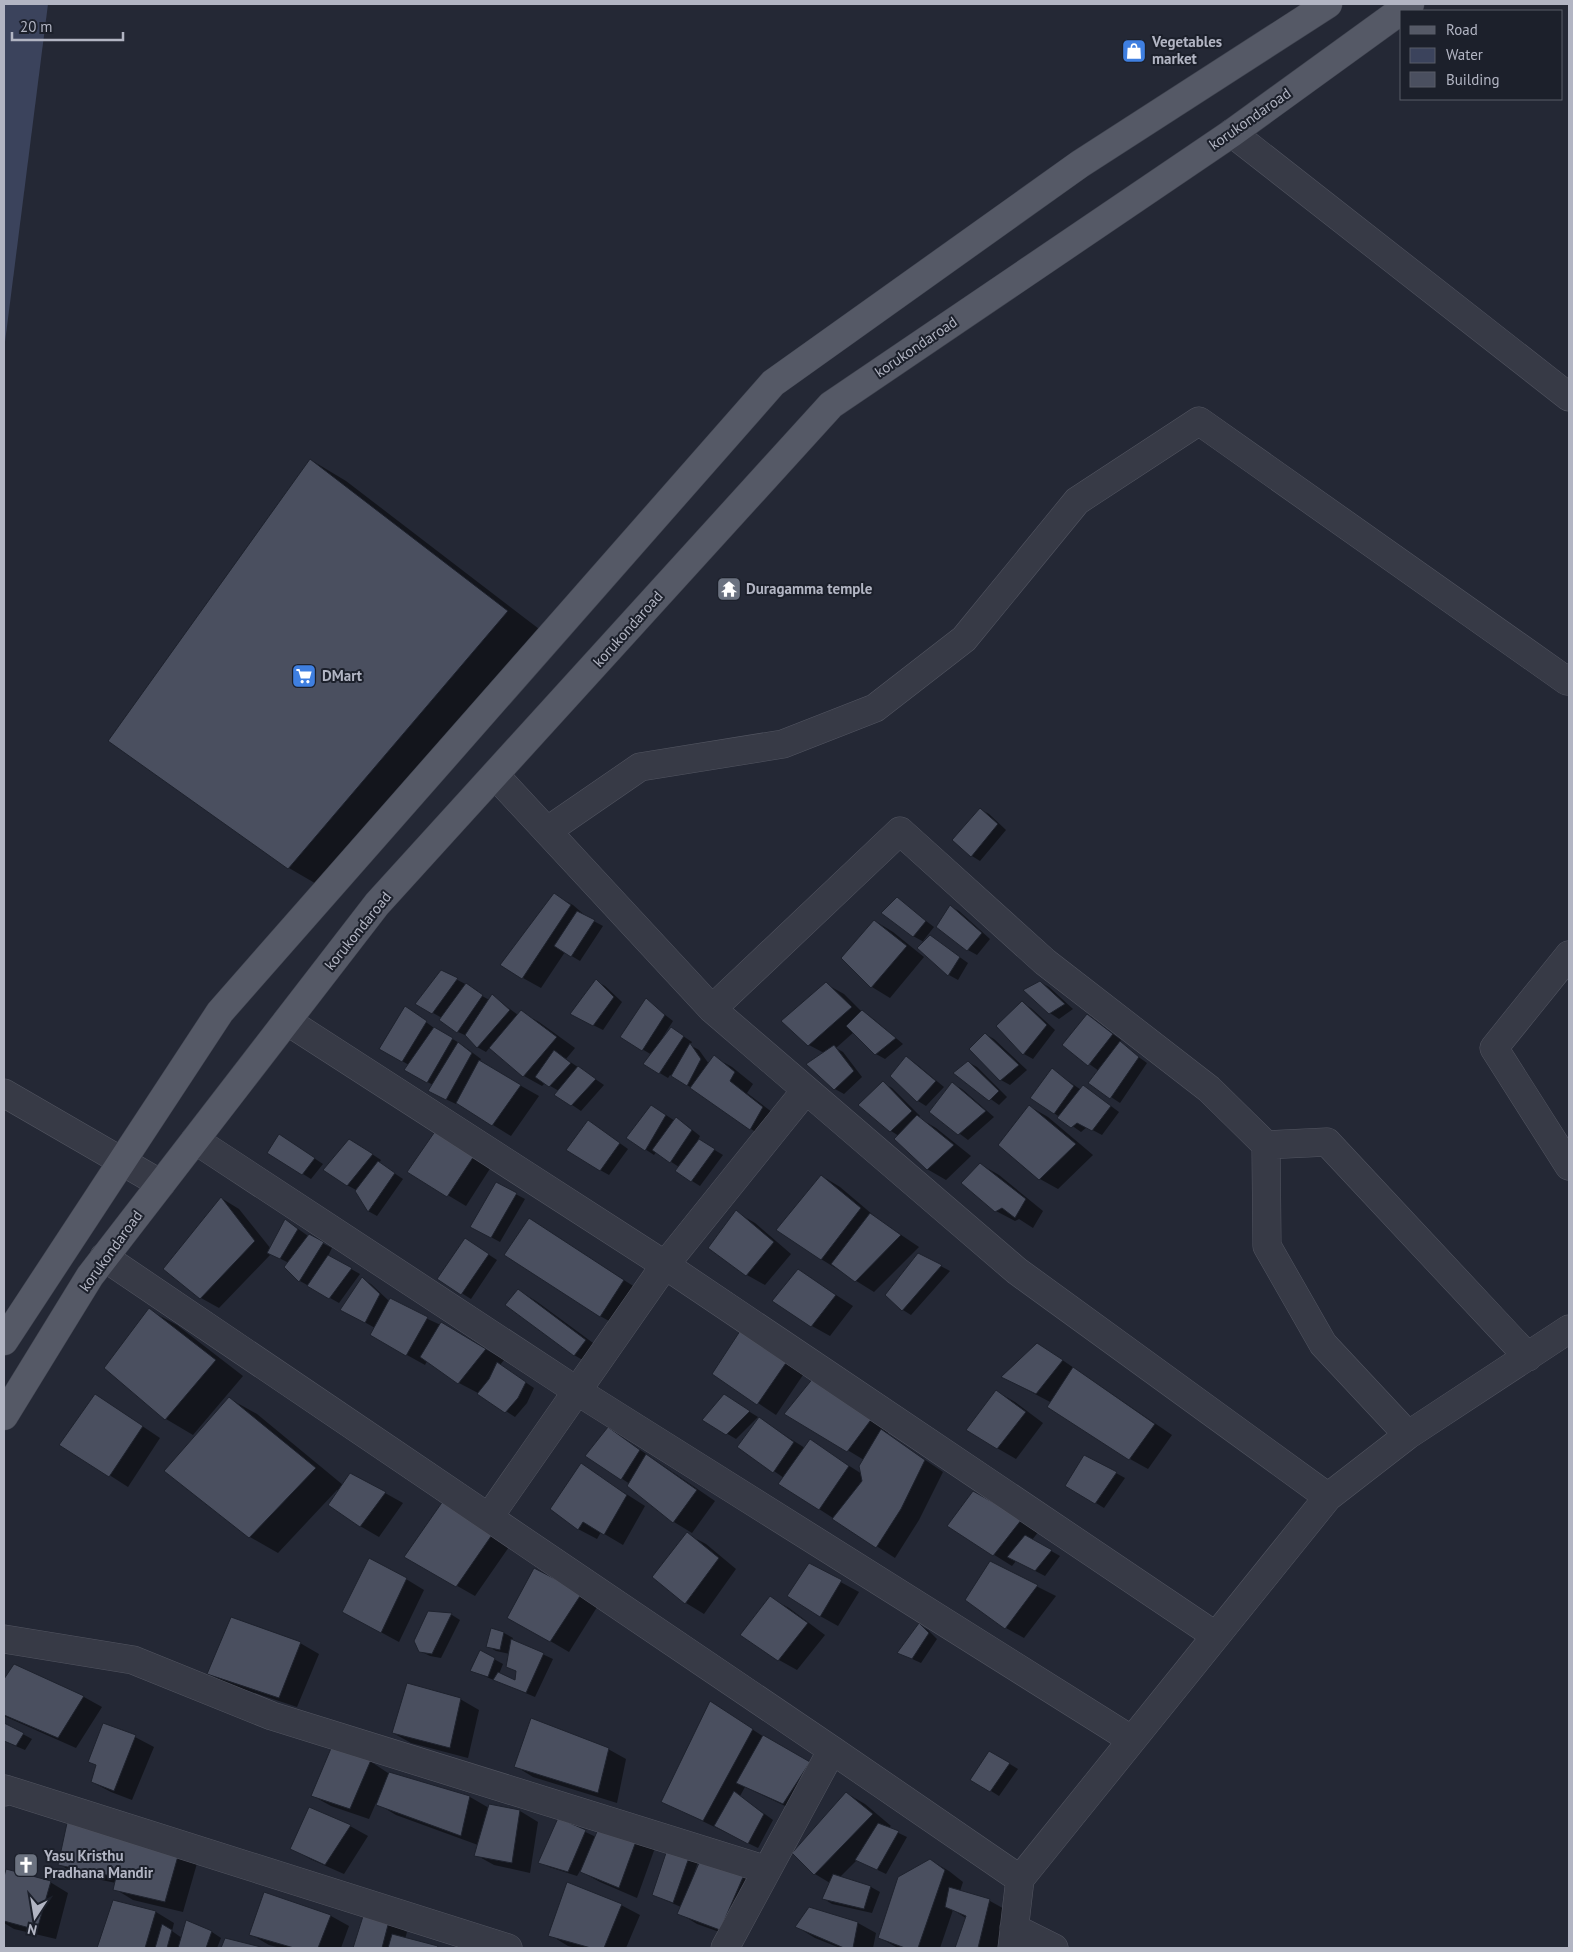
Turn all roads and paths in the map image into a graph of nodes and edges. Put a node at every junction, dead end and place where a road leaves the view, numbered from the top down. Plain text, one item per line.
1 (1328, 4) edge
2 (1400, 11) edge
3 (1232, 133) junction
4 (1569, 397) edge
5 (1569, 678) edge
6 (495, 775) junction
7 (547, 832) junction
8 (1569, 955) edge
9 (712, 1009) junction
10 (287, 1021) junction
11 (806, 1090) junction
12 (4, 1093) edge
13 (195, 1140) junction
14 (1266, 1145) junction
15 (122, 1161) junction
16 (1569, 1166) edge
17 (161, 1184) junction
18 (104, 1257) junction
19 (665, 1266) junction
20 (1569, 1329) edge
21 (4, 1341) edge
22 (1528, 1357) junction
23 (577, 1391) junction
24 (4, 1416) edge
25 (1408, 1435) junction
26 (1328, 1497) junction
27 (489, 1518) junction
28 (1216, 1636) junction
29 (4, 1639) edge
30 (1132, 1740) junction
31 (832, 1750) junction
32 (4, 1792) edge
33 (768, 1870) junction
34 (1020, 1879) junction
35 (1013, 1938) edge
36 (508, 1948) edge
37 (725, 1948) edge
38 (1054, 1948) edge

1 - 15 main road
2 - 3 main road, korukondaroad
3 - 4 street
3 - 6 main road, korukondaroad
5 - 7 street
6 - 7 street
6 - 10 main road, korukondaroad
7 - 9 street
8 - 16 street
9 - 11 street
9 - 14 street
10 - 13 main road, korukondaroad
10 - 19 street
11 - 19 street
11 - 26 street
12 - 15 street
13 - 17 main road, korukondaroad
13 - 23 street
14 - 22 street
14 - 25 street
15 - 17 street
15 - 21 main road
17 - 18 main road, korukondaroad
18 - 24 main road, korukondaroad
18 - 27 street
19 - 23 street
19 - 28 street
20 - 22 street
22 - 25 street
23 - 27 street
23 - 30 street
25 - 26 street
26 - 28 street
27 - 31 street
28 - 30 street
29 - 33 street
30 - 34 street
31 - 33 street
31 - 34 street
32 - 36 street
33 - 37 street
34 - 35 street
35 - 38 street

